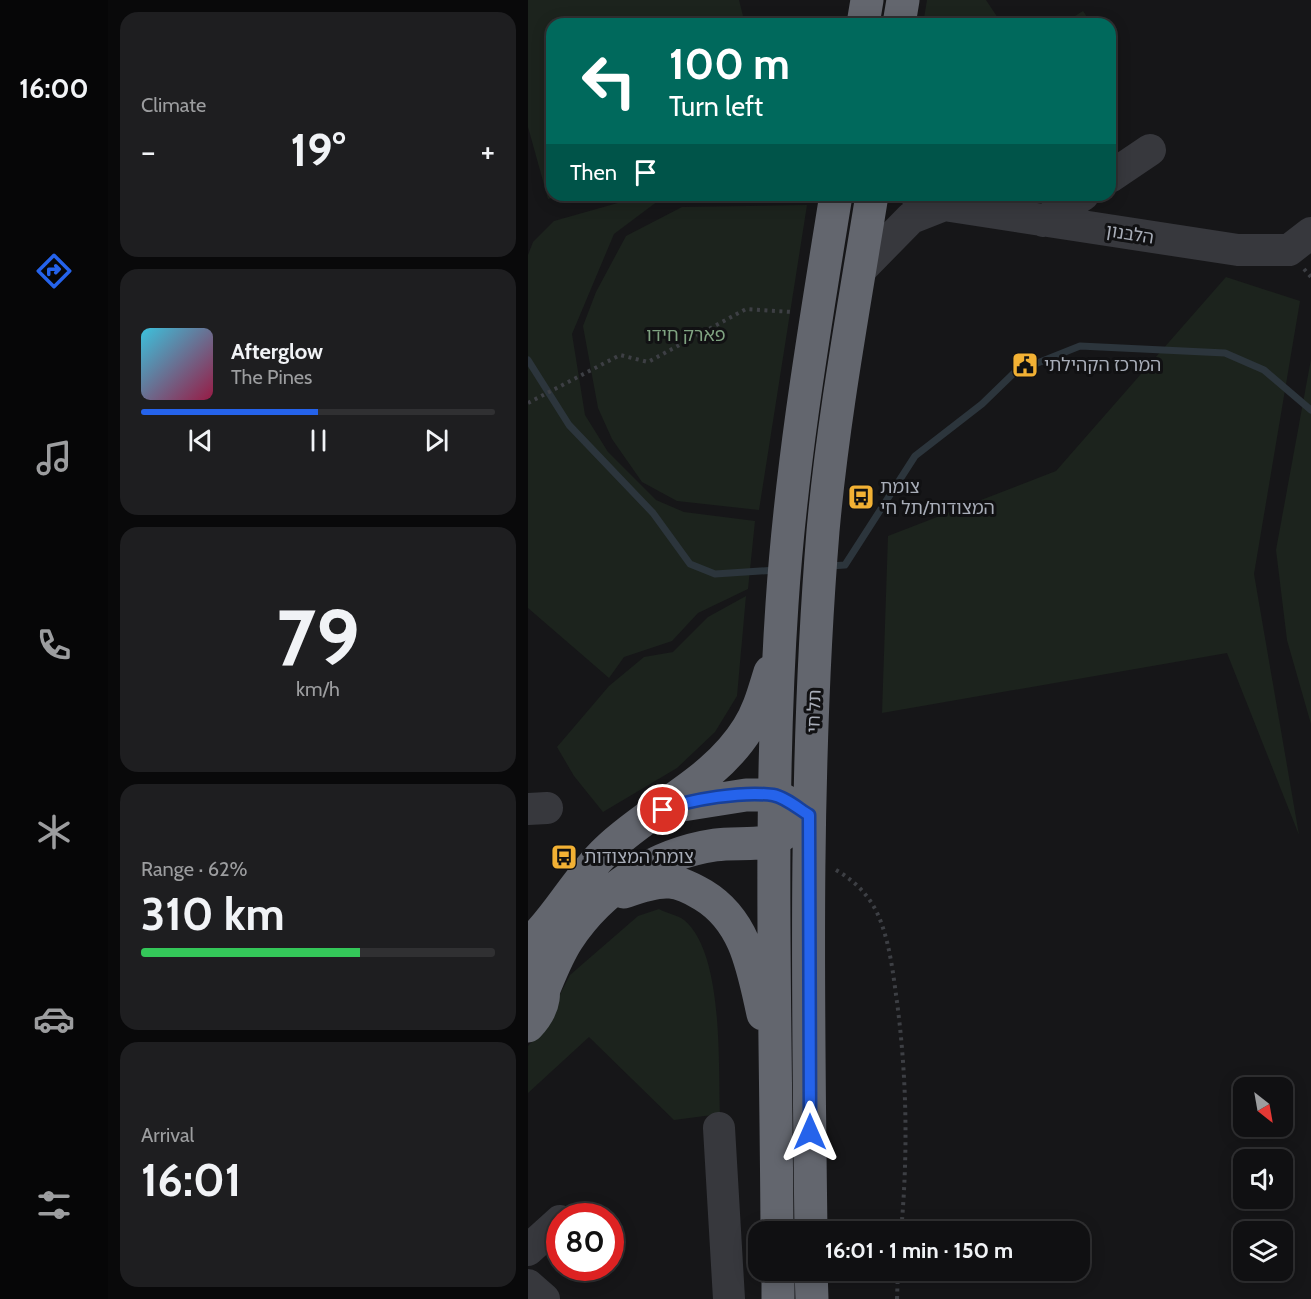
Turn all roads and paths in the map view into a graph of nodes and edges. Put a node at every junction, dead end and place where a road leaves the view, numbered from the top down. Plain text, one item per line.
1 (867, 0) edge
2 (903, 0) edge
3 (864, 18) edge
4 (900, 18) edge
5 (1150, 150) dead end
6 (1116, 173) edge
7 (835, 201) edge
8 (871, 201) edge
9 (931, 201) edge
10 (1074, 201) edge
11 (944, 206) junction
12 (1044, 221) junction
13 (1311, 233) edge
14 (860, 270) junction
15 (817, 313) junction
16 (528, 403) edge
17 (781, 636) junction
18 (775, 795) junction
19 (649, 815) junction
20 (809, 815) junction
21 (775, 840) junction
22 (810, 861) junction
23 (602, 899) junction
24 (528, 945) edge
25 (536, 978) edge
26 (528, 1026) edge
27 (776, 1069) junction
28 (719, 1128) dead end
29 (777, 1221) edge
30 (811, 1221) edge
31 (902, 1221) edge
32 (546, 1234) edge
33 (528, 1250) edge
34 (778, 1281) edge
35 (812, 1281) edge
36 (898, 1281) edge
37 (528, 1285) edge
38 (543, 1299) edge
39 (729, 1299) edge
40 (778, 1299) edge
41 (812, 1299) edge
42 (897, 1299) edge

1 - 3 highway
2 - 4 highway
5 - 6 street
7 - 15 highway, תל חי
8 - 14 highway, תל חי
9 - 11 street, הלבנון
10 - 12 street
11 - 12 street, הלבנון
11 - 14 street, הלבנון
12 - 13 street, הלבנון
14 - 20 highway, תל חי
15 - 16 path
15 - 17 highway, תל חי
17 - 18 highway, תל חי
17 - 19 highway
18 - 19 highway
18 - 20 highway
18 - 21 highway, תל חי
19 - 24 highway
20 - 21 highway
20 - 22 highway, תל חי
21 - 23 highway
21 - 27 highway, תל חי
22 - 30 highway, תל חי
22 - 31 path
23 - 25 highway
23 - 27 highway
25 - 26 highway
27 - 29 highway, תל חי
28 - 39 street
32 - 33 street
34 - 40 highway
35 - 41 highway
36 - 42 path
37 - 38 street

